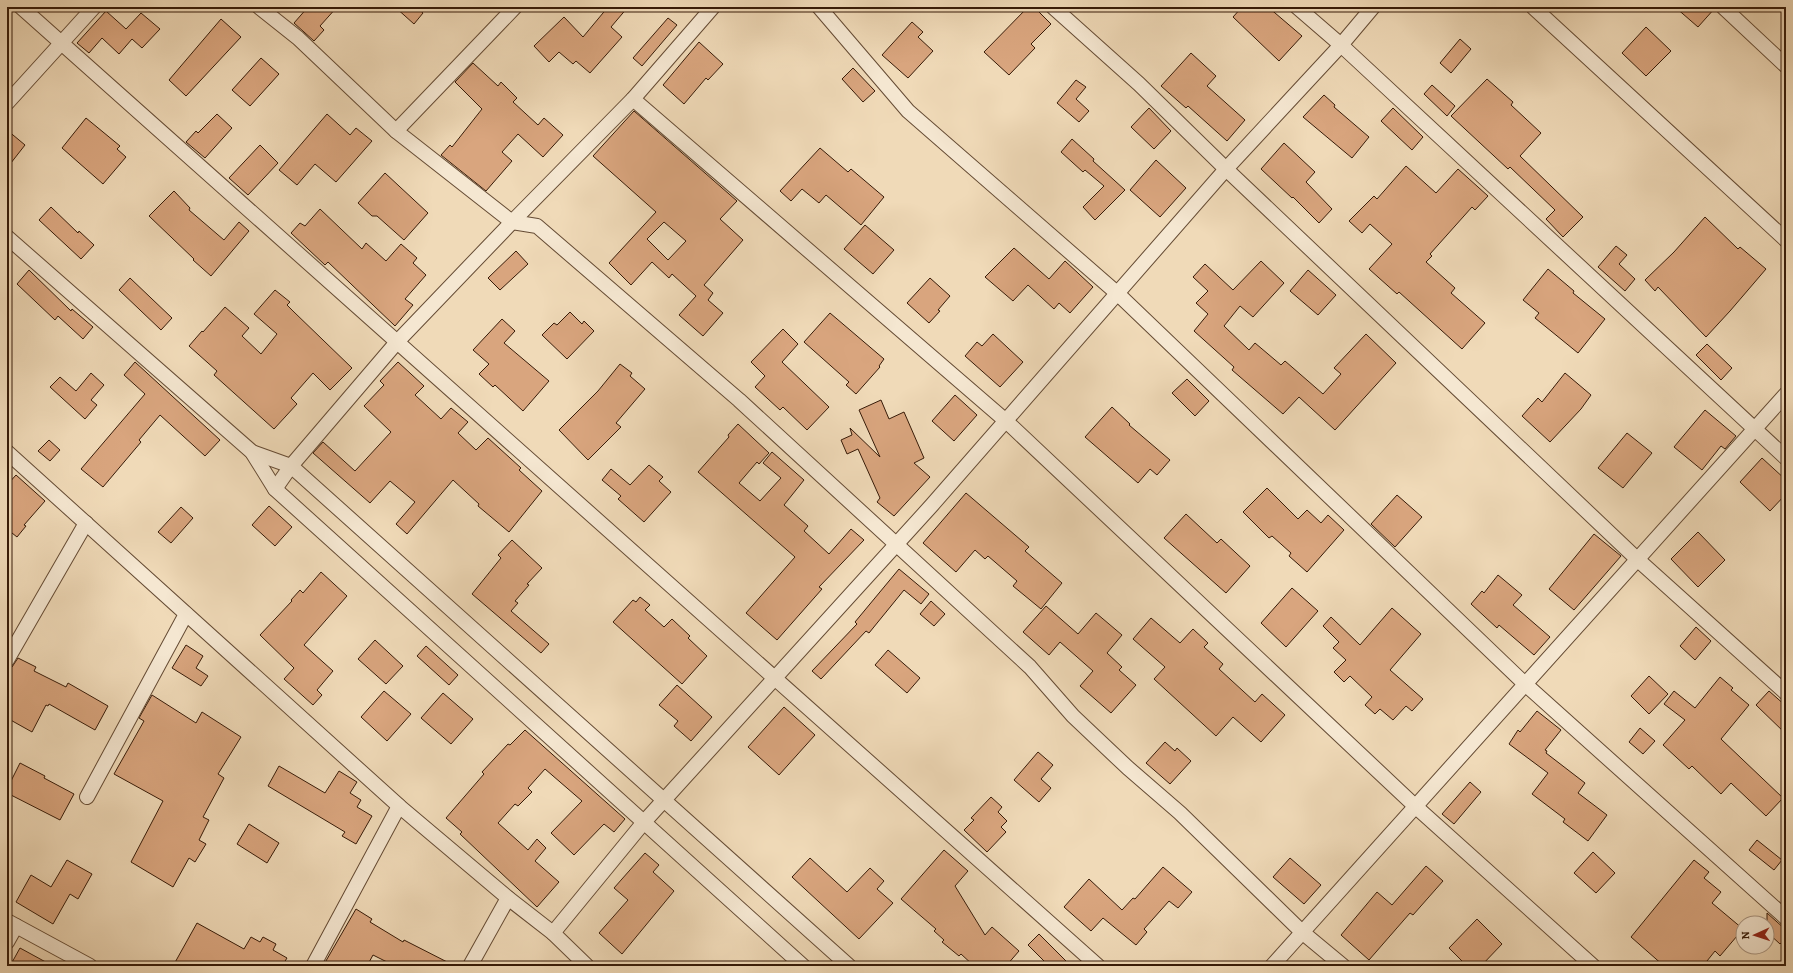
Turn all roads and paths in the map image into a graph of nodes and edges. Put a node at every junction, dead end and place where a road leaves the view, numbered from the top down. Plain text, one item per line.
1 (21, 7) edge
2 (94, 7) edge
3 (260, 7) edge
4 (515, 7) edge
5 (713, 7) edge
6 (819, 7) edge
7 (1053, 7) edge
8 (1297, 7) edge
9 (1373, 7) edge
10 (1533, 7) edge
11 (1723, 7) edge
12 (62, 43) junction
13 (1341, 45) junction
14 (1786, 66) edge
15 (633, 99) junction
16 (7, 103) edge
17 (396, 131) junction
18 (1226, 169) junction
19 (512, 222) junction
20 (7, 237) edge
21 (1786, 240) edge
22 (1118, 294) junction
23 (398, 342) junction
24 (1786, 394) edge
25 (1006, 421) junction
26 (1754, 428) junction
27 (252, 452) junction
28 (7, 453) edge
29 (1786, 458) edge
30 (291, 466) junction
31 (276, 489) junction
32 (86, 523) junction
33 (897, 544) junction
34 (1637, 559) junction
35 (186, 614) junction
36 (7, 660) edge
37 (775, 678) junction
38 (1525, 684) junction
39 (1786, 693) edge
40 (87, 797) dead end
41 (665, 800) junction
42 (399, 806) junction
43 (1415, 806) junction
44 (644, 822) junction
45 (508, 898) junction
46 (1786, 918) edge
47 (12, 924) edge
48 (1302, 932) junction
49 (552, 933) junction
50 (7, 942) edge
51 (90, 966) edge
52 (313, 966) edge
53 (470, 966) edge
54 (587, 966) edge
55 (803, 966) edge
56 (849, 966) edge
57 (1098, 966) edge
58 (1272, 966) edge
59 (1343, 966) edge
60 (1592, 966) edge

1 - 12 street
2 - 12 street
3 - 17 street
4 - 17 street
5 - 15 street
6 - 22 street
7 - 18 street
8 - 13 street
9 - 13 street
10 - 21 street
11 - 14 street
12 - 16 street
12 - 23 street
13 - 18 street
13 - 26 street
15 - 19 street
15 - 25 street
17 - 19 street
18 - 22 street
18 - 34 street
19 - 23 street
19 - 33 street
20 - 27 street
22 - 25 street
22 - 38 street
23 - 30 street
23 - 37 street
24 - 26 street
25 - 33 street
25 - 43 street
26 - 29 street
26 - 34 street
27 - 30 street
27 - 31 street
28 - 32 street
30 - 31 street
30 - 41 street
31 - 44 street
32 - 35 street
32 - 36 street
33 - 37 street
33 - 48 street
34 - 38 street
34 - 39 street
35 - 40 street
35 - 42 street
37 - 41 street
37 - 57 street
38 - 43 street
38 - 46 street
41 - 44 street
41 - 56 street
42 - 45 street
42 - 52 street
43 - 48 street
43 - 60 street
44 - 49 street
44 - 55 street
45 - 49 street
45 - 53 street
47 - 50 street
47 - 51 street
48 - 58 street
48 - 59 street
49 - 54 street

